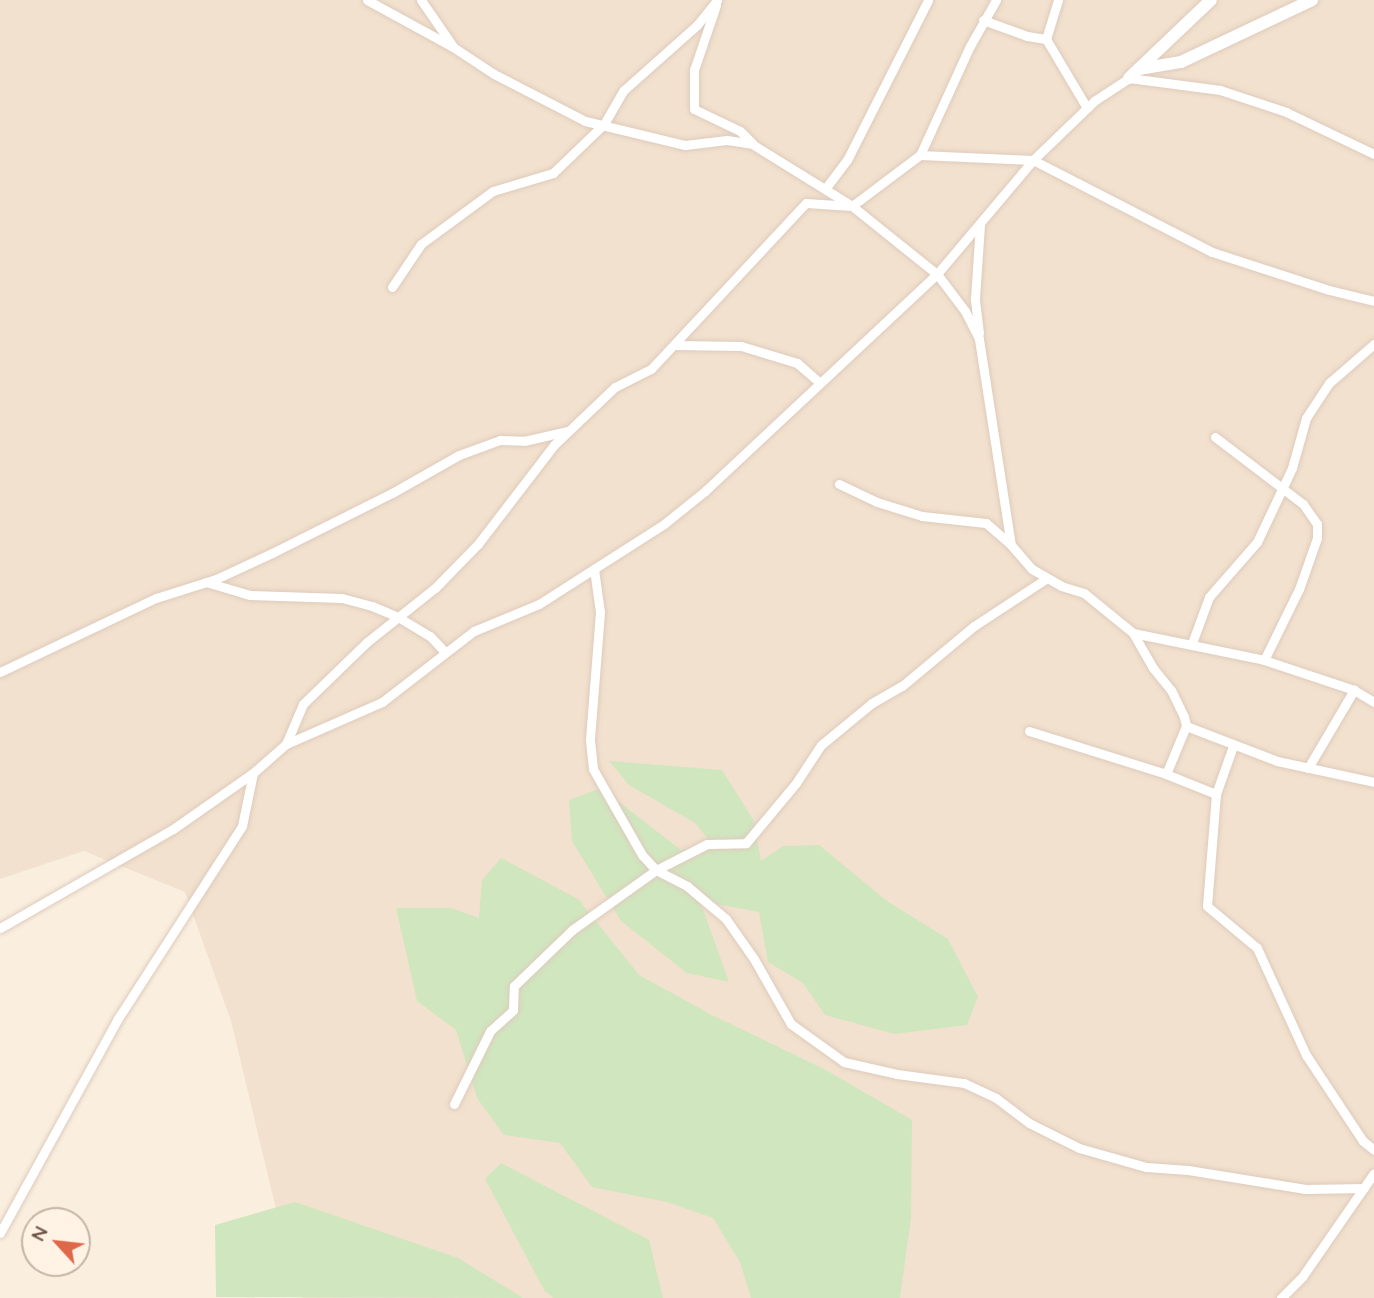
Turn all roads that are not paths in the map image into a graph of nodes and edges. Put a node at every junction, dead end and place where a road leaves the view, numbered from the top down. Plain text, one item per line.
1 (367, 0) edge
2 (421, 0) edge
3 (928, 0) edge
4 (996, 0) edge
5 (1058, 0) edge
6 (1211, 0) edge
7 (1312, 0) edge
8 (983, 20) junction
9 (1046, 39) junction
10 (453, 47) junction
11 (1134, 73) junction
12 (1087, 108) junction
13 (604, 124) junction
14 (752, 144) junction
15 (920, 155) junction
16 (1374, 155) edge
17 (1033, 160) junction
18 (825, 189) junction
19 (852, 206) junction
20 (980, 225) junction
21 (937, 274) junction
22 (392, 287) dead end
23 (1374, 301) edge
24 (979, 339) junction
25 (1374, 344) edge
26 (675, 345) junction
27 (820, 383) junction
28 (571, 430) junction
29 (1215, 437) dead end
30 (839, 484) dead end
31 (1282, 491) junction
32 (1011, 545) junction
33 (594, 569) junction
34 (1047, 578) junction
35 (206, 582) junction
36 (398, 617) junction
37 (1133, 633) junction
38 (1192, 643) junction
39 (445, 652) junction
40 (1265, 660) junction
41 (0, 672) edge
42 (1354, 690) junction
43 (1374, 702) edge
44 (1186, 726) junction
45 (1029, 731) dead end
46 (286, 744) junction
47 (1233, 746) junction
48 (1308, 768) junction
49 (253, 773) junction
50 (1166, 774) junction
51 (1374, 782) edge
52 (1216, 794) junction
53 (656, 870) junction
54 (0, 928) edge
55 (454, 1104) dead end
56 (1374, 1150) edge
57 (1374, 1173) edge
58 (1364, 1188) junction
59 (0, 1233) edge
60 (1281, 1298) edge

1 - 10 street
2 - 10 street
3 - 18 street
4 - 8 street
5 - 9 street
6 - 11 street
7 - 11 street
8 - 9 street
8 - 15 street
9 - 12 street
10 - 13 street
11 - 12 street
11 - 16 street
12 - 17 street
13 - 14 street
13 - 14 street
13 - 22 street
14 - 18 street
15 - 17 street
15 - 19 street
17 - 20 street
17 - 23 street
18 - 19 street
19 - 21 street
19 - 26 street
20 - 21 street
20 - 24 street
21 - 24 street
21 - 27 street
24 - 32 street
25 - 31 street
26 - 27 street
26 - 28 street
27 - 33 street
28 - 35 street
28 - 36 street
29 - 31 street
30 - 32 street
31 - 38 street
31 - 40 street
32 - 34 street
33 - 39 street
33 - 53 street
34 - 37 street
34 - 53 street
35 - 36 street
35 - 41 street
36 - 39 street
36 - 46 street
37 - 38 street
37 - 44 street
38 - 40 street
39 - 46 street
40 - 42 street
42 - 43 street
42 - 48 street
44 - 47 street
44 - 50 street
45 - 50 street
46 - 49 street
47 - 48 street
47 - 52 street
48 - 51 street
49 - 54 street
49 - 59 street
50 - 52 street
52 - 56 street
53 - 55 street
53 - 58 street
57 - 58 street
58 - 60 street

